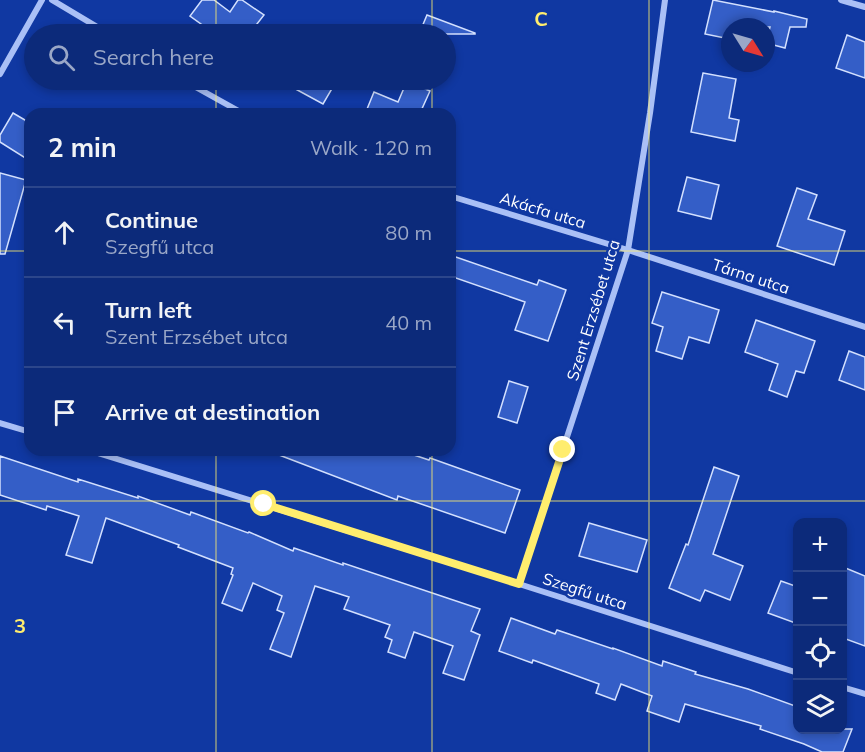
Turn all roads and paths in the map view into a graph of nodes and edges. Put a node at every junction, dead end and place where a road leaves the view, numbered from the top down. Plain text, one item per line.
1 (42, 0) edge
2 (52, 0) edge
3 (665, 0) edge
4 (841, 0) edge
5 (865, 7) edge
6 (28, 24) edge
7 (92, 24) edge
8 (24, 32) edge
9 (0, 74) edge
10 (201, 90) edge
11 (233, 108) edge
12 (456, 198) edge
13 (628, 250) junction
14 (865, 327) edge
15 (0, 423) edge
16 (24, 430) edge
17 (107, 456) edge
18 (519, 584) junction
19 (793, 672) edge
20 (847, 688) edge
21 (865, 694) edge

1 - 6 street
2 - 7 street
3 - 13 street, Szent Erzsébet utca
4 - 5 street
8 - 9 street
10 - 11 street
12 - 13 street, Akácfa utca
13 - 14 street, Tárna utca
13 - 18 street, Szent Erzsébet utca
15 - 16 street
17 - 18 street, Szegfű utca
18 - 19 street, Szegfű utca
20 - 21 street

